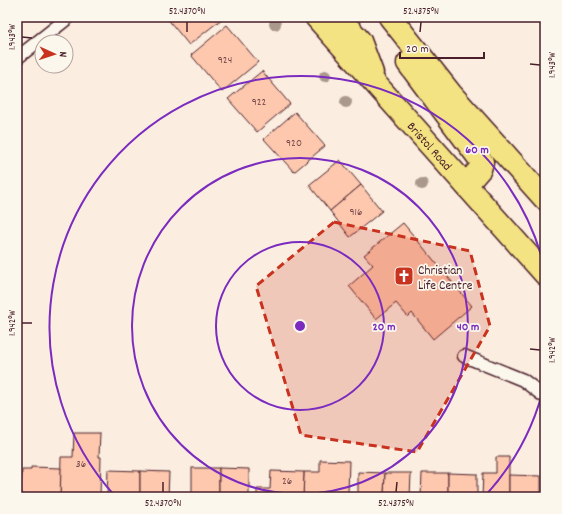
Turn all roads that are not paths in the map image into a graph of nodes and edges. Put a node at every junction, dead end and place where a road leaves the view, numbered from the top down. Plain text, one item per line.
1 (69, 17) edge
2 (316, 17) edge
3 (339, 17) edge
4 (392, 18) edge
5 (17, 58) edge
6 (373, 80) junction
7 (466, 185) junction
8 (545, 199) edge
9 (545, 274) edge
10 (464, 356) dead end
11 (545, 397) edge

1 - 5 lane
2 - 6 highway, Bristol Road
3 - 6 highway
4 - 7 highway
4 - 8 highway
6 - 7 highway, Bristol Road
7 - 9 highway, Bristol Road
10 - 11 lane

